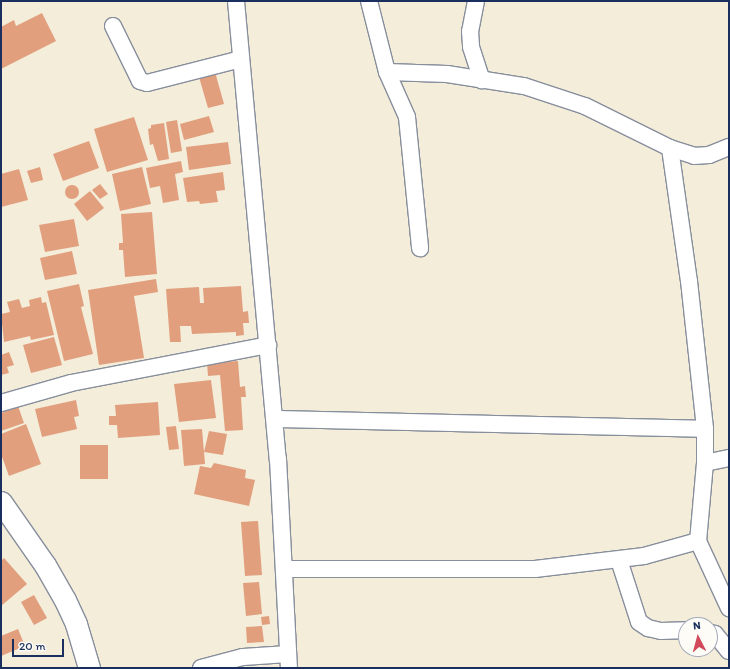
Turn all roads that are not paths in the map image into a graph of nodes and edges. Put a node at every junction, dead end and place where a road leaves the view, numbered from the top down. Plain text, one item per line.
1 (236, 1) edge
2 (369, 1) edge
3 (476, 1) edge
4 (114, 26) dead end
5 (241, 59) junction
6 (387, 72) junction
7 (482, 80) junction
8 (729, 147) edge
9 (670, 148) junction
10 (420, 248) dead end
11 (268, 345) junction
12 (1, 403) edge
13 (275, 419) junction
14 (705, 429) junction
15 (729, 458) edge
16 (705, 463) junction
17 (1, 503) edge
18 (698, 542) junction
19 (618, 560) junction
20 (285, 569) junction
21 (729, 608) edge
22 (678, 630) edge
23 (718, 638) edge
24 (729, 651) edge
25 (289, 661) edge
26 (89, 668) edge
27 (201, 668) edge

1 - 5 street
2 - 6 street
3 - 7 street
4 - 5 street
5 - 11 street
6 - 7 street
6 - 10 street
7 - 9 street
8 - 9 street
9 - 14 street
11 - 12 street
11 - 13 street
13 - 14 street
13 - 20 street
14 - 16 street
15 - 16 street
16 - 18 street
17 - 26 street
18 - 19 street
18 - 21 street
19 - 20 street
19 - 22 street
20 - 25 street
23 - 24 street
25 - 27 street

